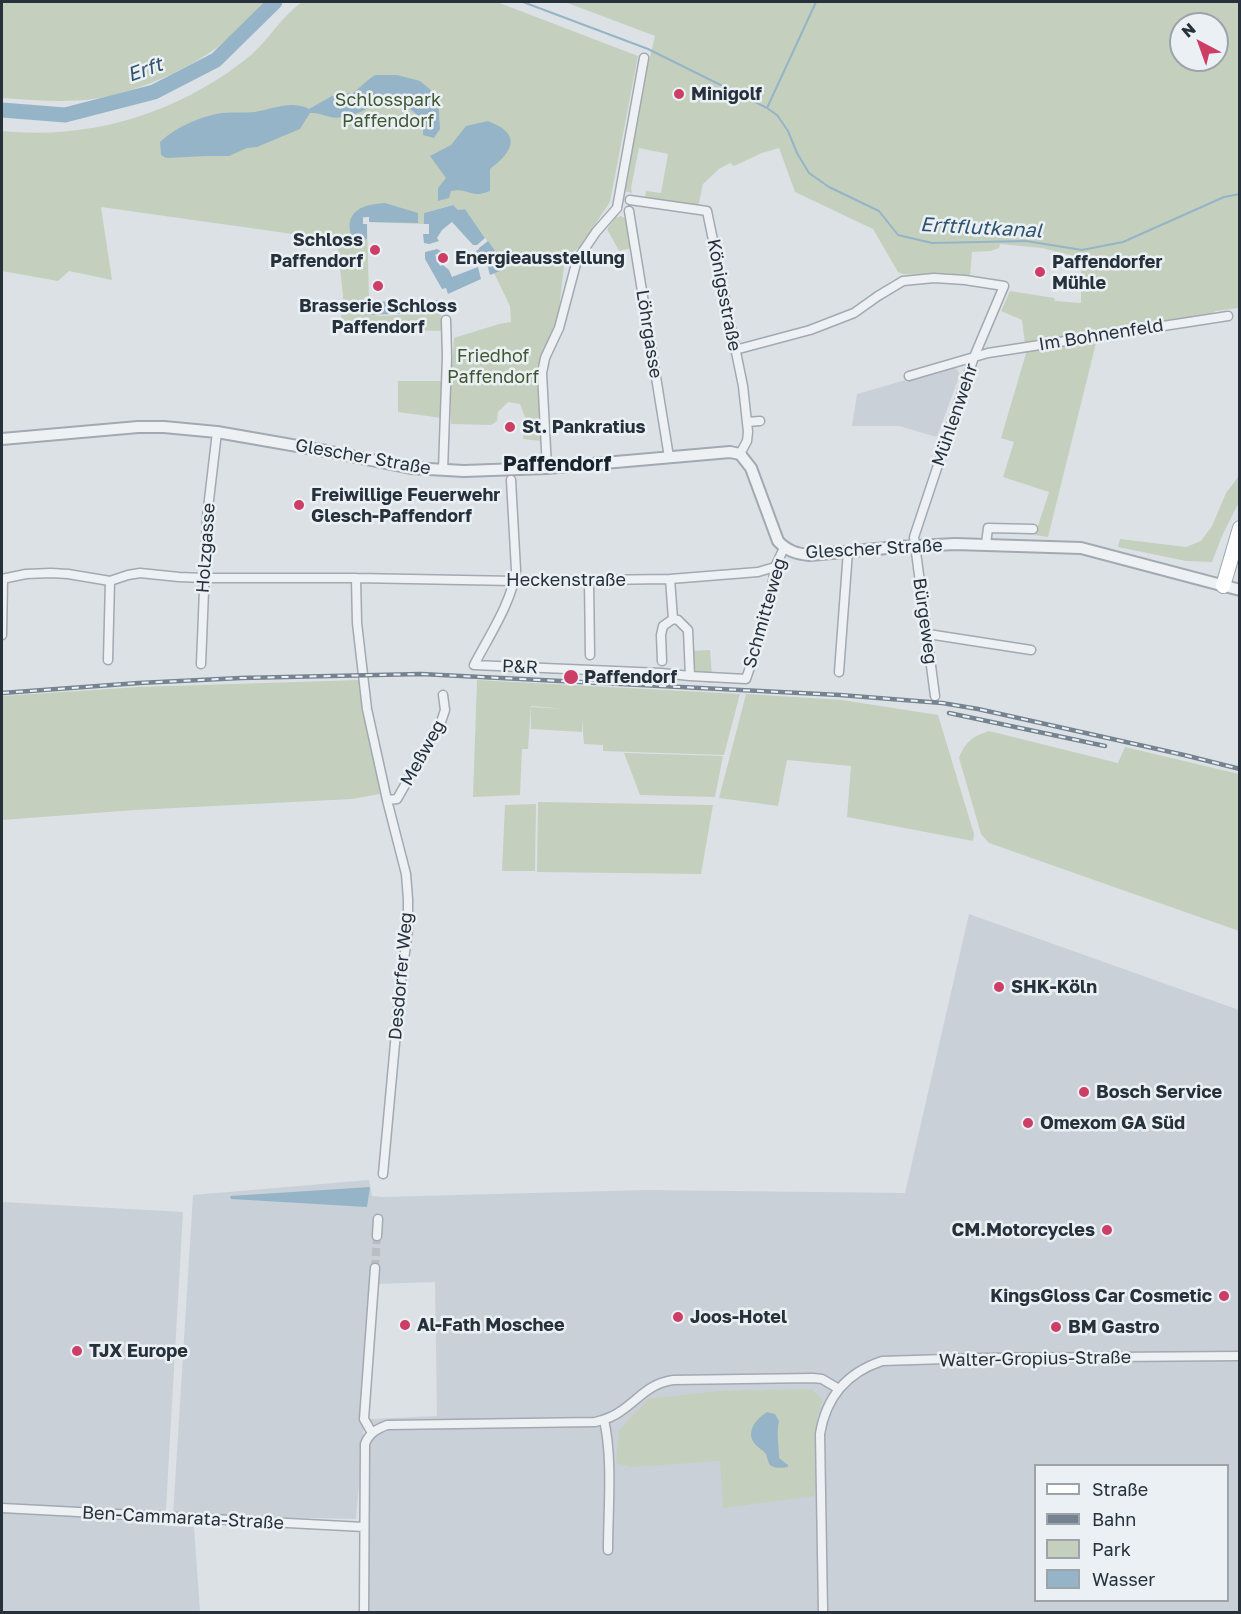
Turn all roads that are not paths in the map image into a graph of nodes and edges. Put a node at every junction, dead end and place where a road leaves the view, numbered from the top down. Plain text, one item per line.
1 (644, 58) dead end
2 (630, 201) junction
3 (618, 204) junction
4 (629, 211) junction
5 (1228, 316) dead end
6 (446, 320) dead end
7 (735, 350) junction
8 (974, 357) junction
9 (909, 376) dead end
10 (760, 421) dead end
11 (747, 422) junction
12 (217, 432) junction
13 (2, 439) edge
14 (740, 454) junction
15 (669, 457) junction
16 (547, 468) junction
17 (443, 470) junction
18 (511, 480) dead end
19 (1033, 530) dead end
20 (1239, 537) edge
21 (986, 544) junction
22 (915, 546) junction
23 (784, 548) junction
24 (848, 551) junction
25 (775, 567) junction
26 (204, 578) junction
27 (356, 578) junction
28 (2, 579) edge
29 (670, 579) junction
30 (589, 580) junction
31 (110, 581) junction
32 (515, 581) junction
33 (1223, 586) junction
34 (1239, 590) edge
35 (673, 619) junction
36 (2, 634) edge
37 (928, 634) junction
38 (1031, 650) dead end
39 (590, 655) dead end
40 (108, 660) dead end
41 (662, 661) dead end
42 (201, 664) dead end
43 (839, 672) dead end
44 (690, 676) junction
45 (746, 679) joint
46 (444, 695) dead end
47 (935, 696) dead end
48 (387, 800) junction
49 (382, 1174) dead end
50 (378, 1220) dead end
51 (377, 1236) tunnel mouth
52 (375, 1268) tunnel mouth
53 (1239, 1356) edge
54 (839, 1389) junction
55 (604, 1420) junction
56 (372, 1433) junction
57 (2, 1508) edge
58 (364, 1527) junction
59 (608, 1550) dead end
60 (364, 1612) edge
61 (823, 1612) edge

1 - 3 street
2 - 3 street
2 - 4 street
2 - 7 street, Königsstraße
3 - 4 street
3 - 16 street
4 - 15 street, Löhrgasse
5 - 8 street, Im Bohnenfeld
6 - 17 street
7 - 8 street, Mühlenwehr
7 - 11 street, Königsstraße
8 - 9 street, Im Bohnenfeld
8 - 22 street, Mühlenwehr
10 - 11 street
11 - 14 street, Königsstraße
12 - 13 street, Glescher Straße
12 - 17 street, Glescher Straße
12 - 26 street, Holzgasse
14 - 15 street, Glescher Straße
14 - 23 street, Glescher Straße
15 - 16 street, Glescher Straße
16 - 17 street, Glescher Straße
18 - 32 street
19 - 21 street
20 - 33 main road
21 - 22 street, Glescher Straße
21 - 33 street, Glescher Straße
22 - 24 street, Glescher Straße
22 - 37 street, Bürgeweg
23 - 24 street, Glescher Straße
23 - 25 street, Schmitteweg
24 - 43 street
25 - 29 street, Heckenstraße
25 - 45 street, Schmitteweg
26 - 27 street, Heckenstraße
26 - 31 street, Heckenstraße
26 - 42 street, Holzgasse
27 - 32 street, Heckenstraße
27 - 48 street, Desdorfer Weg
28 - 31 street, Heckenstraße
28 - 36 street
29 - 30 street, Heckenstraße
29 - 35 street
30 - 32 street, Heckenstraße
30 - 39 street
31 - 40 street
32 - 44 street, P&R
33 - 34 street, Glescher Straße
35 - 41 street
35 - 44 street
37 - 38 street
37 - 47 street, Bürgeweg
44 - 45 street, P&R
46 - 48 street, Meßweg
48 - 49 street, Desdorfer Weg
50 - 51 street
52 - 56 street
53 - 54 street, Walter-Gropius-Straße
54 - 55 street
54 - 61 street, Walter-Gropius-Straße
55 - 56 street
55 - 59 street
56 - 58 street
57 - 58 street, Ben-Cammarata-Straße
58 - 60 street

